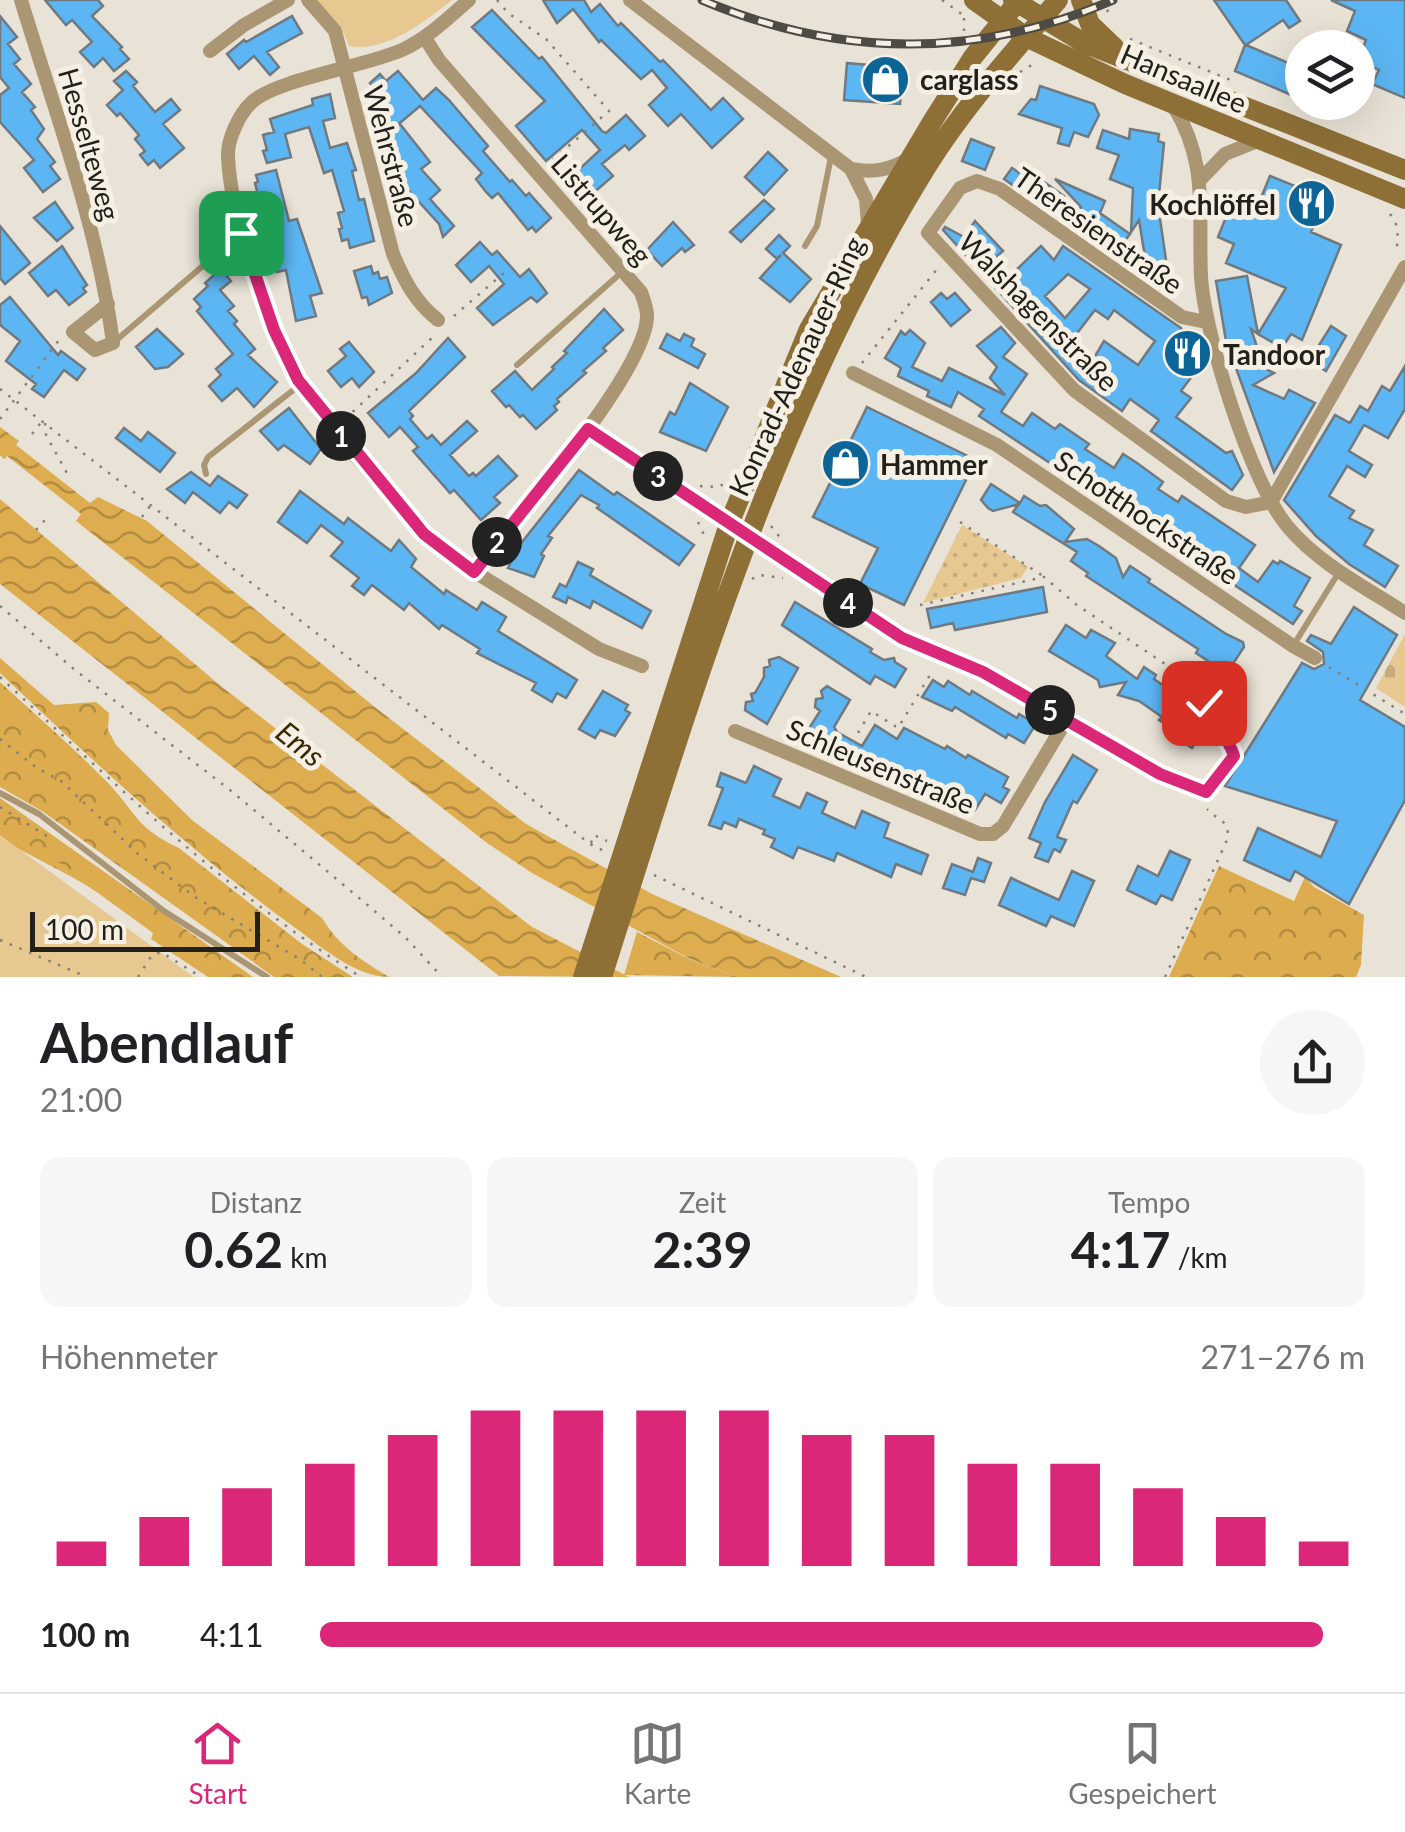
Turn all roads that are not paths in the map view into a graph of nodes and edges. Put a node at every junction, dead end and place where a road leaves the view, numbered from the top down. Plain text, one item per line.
1 (21, 0) edge
2 (288, 0) edge
3 (308, 0) edge
4 (469, 0) edge
5 (630, 0) edge
6 (1058, 0) edge
7 (1082, 0) edge
8 (1016, 1) edge
9 (969, 8) edge
10 (1042, 19) junction
11 (1001, 20) junction
12 (1026, 37) junction
13 (425, 38) junction
14 (210, 52) dead end
15 (1131, 62) junction
16 (344, 70) junction
17 (1173, 105) junction
18 (1310, 131) junction
19 (1262, 140) junction
20 (1288, 150) junction
21 (832, 152) junction
22 (909, 159) junction
23 (852, 169) junction
24 (1405, 170) edge
25 (1200, 180) junction
26 (1405, 199) edge
27 (868, 226) junction
28 (241, 233) junction
29 (928, 233) joint
30 (806, 246) dead end
31 (1405, 267) edge
32 (623, 271) junction
33 (108, 304) junction
34 (438, 320) road end
35 (1206, 322) junction
36 (113, 342) junction
37 (517, 365) dead end
38 (853, 373) road end
39 (301, 384) junction
40 (588, 429) junction
41 (206, 474) dead end
42 (1270, 502) junction
43 (729, 524) junction
44 (749, 538) junction
45 (1340, 571) junction
46 (474, 572) junction
47 (1405, 612) edge
48 (1293, 646) junction
49 (1315, 658) road end
50 (642, 666) dead end
51 (1238, 716) dead end
52 (1068, 720) junction
53 (734, 732) dead end
54 (0, 794) edge
55 (620, 847) junction
56 (267, 977) edge
57 (583, 977) edge
58 (602, 977) edge

1 - 33 street, Hesselteweg
2 - 14 street
3 - 16 street, Wehrstraße
4 - 13 street
5 - 21 street
6 - 10 main road, Konrad-Adenauer-Ring
7 - 15 main road
8 - 10 main road, Hansaallee
8 - 11 main road, Konrad-Adenauer-Ring
9 - 11 main road, Hansaallee
10 - 12 main road, Konrad-Adenauer-Ring
10 - 15 main road, Hansaallee
11 - 12 main road, Hansaallee
11 - 22 main road, Konrad-Adenauer-Ring
12 - 17 main road, Hansaallee
12 - 44 main road, Konrad-Adenauer-Ring
13 - 16 street
13 - 32 street, Listrupweg
15 - 18 main road, Hansaallee
16 - 28 street
16 - 34 street, Wehrstraße
17 - 19 main road, Hansaallee
17 - 25 street
18 - 20 lane
18 - 24 main road, Hansaallee
19 - 20 main road, Hansaallee
19 - 25 street
20 - 26 main road, Hansaallee
21 - 23 street
21 - 30 lane
22 - 23 street
22 - 27 main road, Konrad-Adenauer-Ring
23 - 27 street
25 - 35 street
27 - 43 main road, Konrad-Adenauer-Ring
28 - 36 lane
28 - 39 street
29 - 35 street, Theresienstraße
29 - 42 street, Walshagenstraße
31 - 42 street
32 - 37 lane
32 - 40 street, Listrupweg
33 - 36 street, Hesselteweg
33 - 36 street
35 - 42 street
38 - 48 street, Schotthockstraße
39 - 41 lane
39 - 46 street
40 - 43 street
40 - 46 street, Listrupweg
42 - 45 street
43 - 44 street
43 - 55 main road, Konrad-Adenauer-Ring
44 - 52 street
44 - 55 main road, Konrad-Adenauer-Ring
45 - 47 street
45 - 48 lane
46 - 50 street
48 - 49 street, Schotthockstraße
51 - 52 street
52 - 53 street, Schleusenstraße
54 - 56 lane
55 - 57 main road
55 - 58 main road

